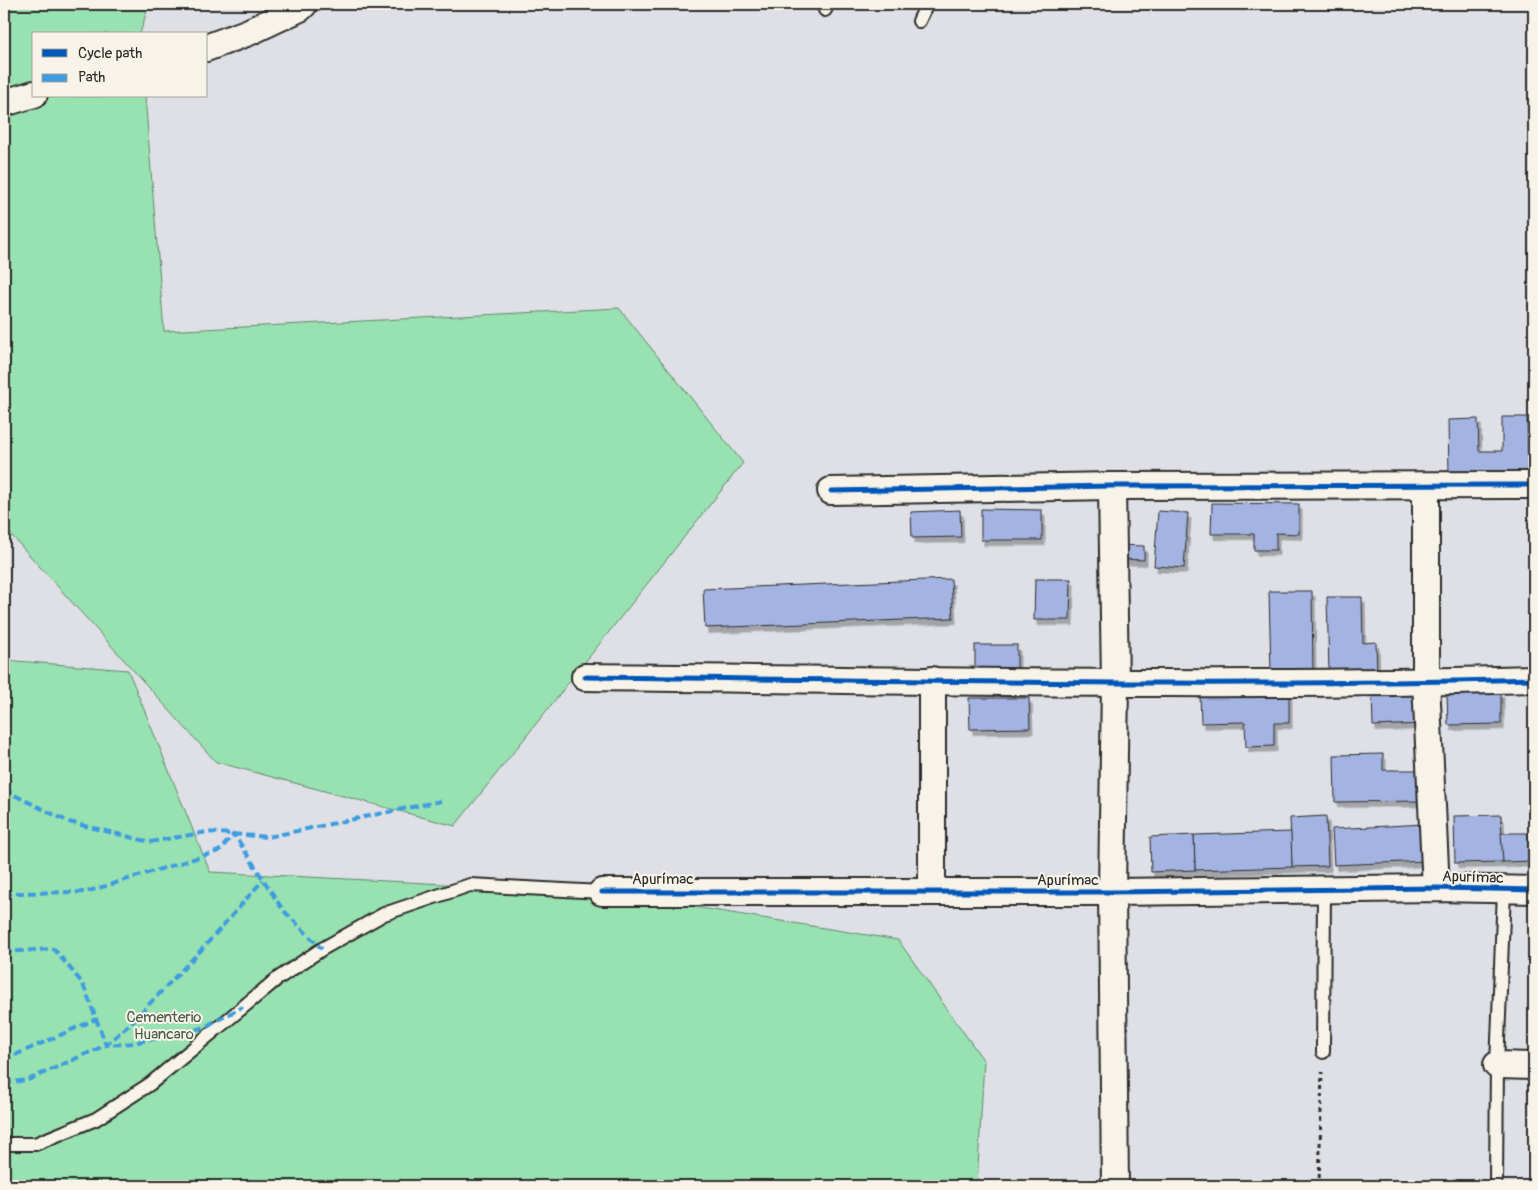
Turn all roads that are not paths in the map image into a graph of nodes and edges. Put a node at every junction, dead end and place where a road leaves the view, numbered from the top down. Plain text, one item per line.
1 (304, 4) edge
2 (927, 4) edge
3 (919, 21) dead end
4 (208, 47) edge
5 (32, 95) edge
6 (4, 103) edge
7 (1112, 486) junction
8 (1534, 486) edge
9 (1426, 487) junction
10 (831, 491) dead end
11 (585, 678) dead end
12 (1534, 679) edge
13 (932, 680) junction
14 (1426, 682) junction
15 (1115, 683) junction
16 (1436, 888) junction
17 (1324, 890) junction
18 (1504, 890) junction
19 (1534, 890) edge
20 (602, 892) joint
21 (932, 892) junction
22 (1112, 892) junction
23 (1323, 1052) road end
24 (1497, 1065) junction
25 (1534, 1066) edge
26 (4, 1144) edge
27 (1496, 1179) dead end
28 (1115, 1186) edge

1 - 4 street
2 - 3 lane
5 - 6 street
7 - 9 street
7 - 10 street
7 - 15 street
8 - 9 street
9 - 14 street
11 - 13 street
12 - 14 street
13 - 15 street
13 - 21 street
14 - 15 street
14 - 16 street
15 - 22 street
16 - 17 street, Apurímac
16 - 18 street, Apurímac
17 - 22 street, Apurímac
17 - 23 lane
18 - 19 street, Apurímac
18 - 24 lane
20 - 21 street, Apurímac
20 - 26 lane
21 - 22 street, Apurímac
22 - 28 street
24 - 25 street
24 - 27 lane

